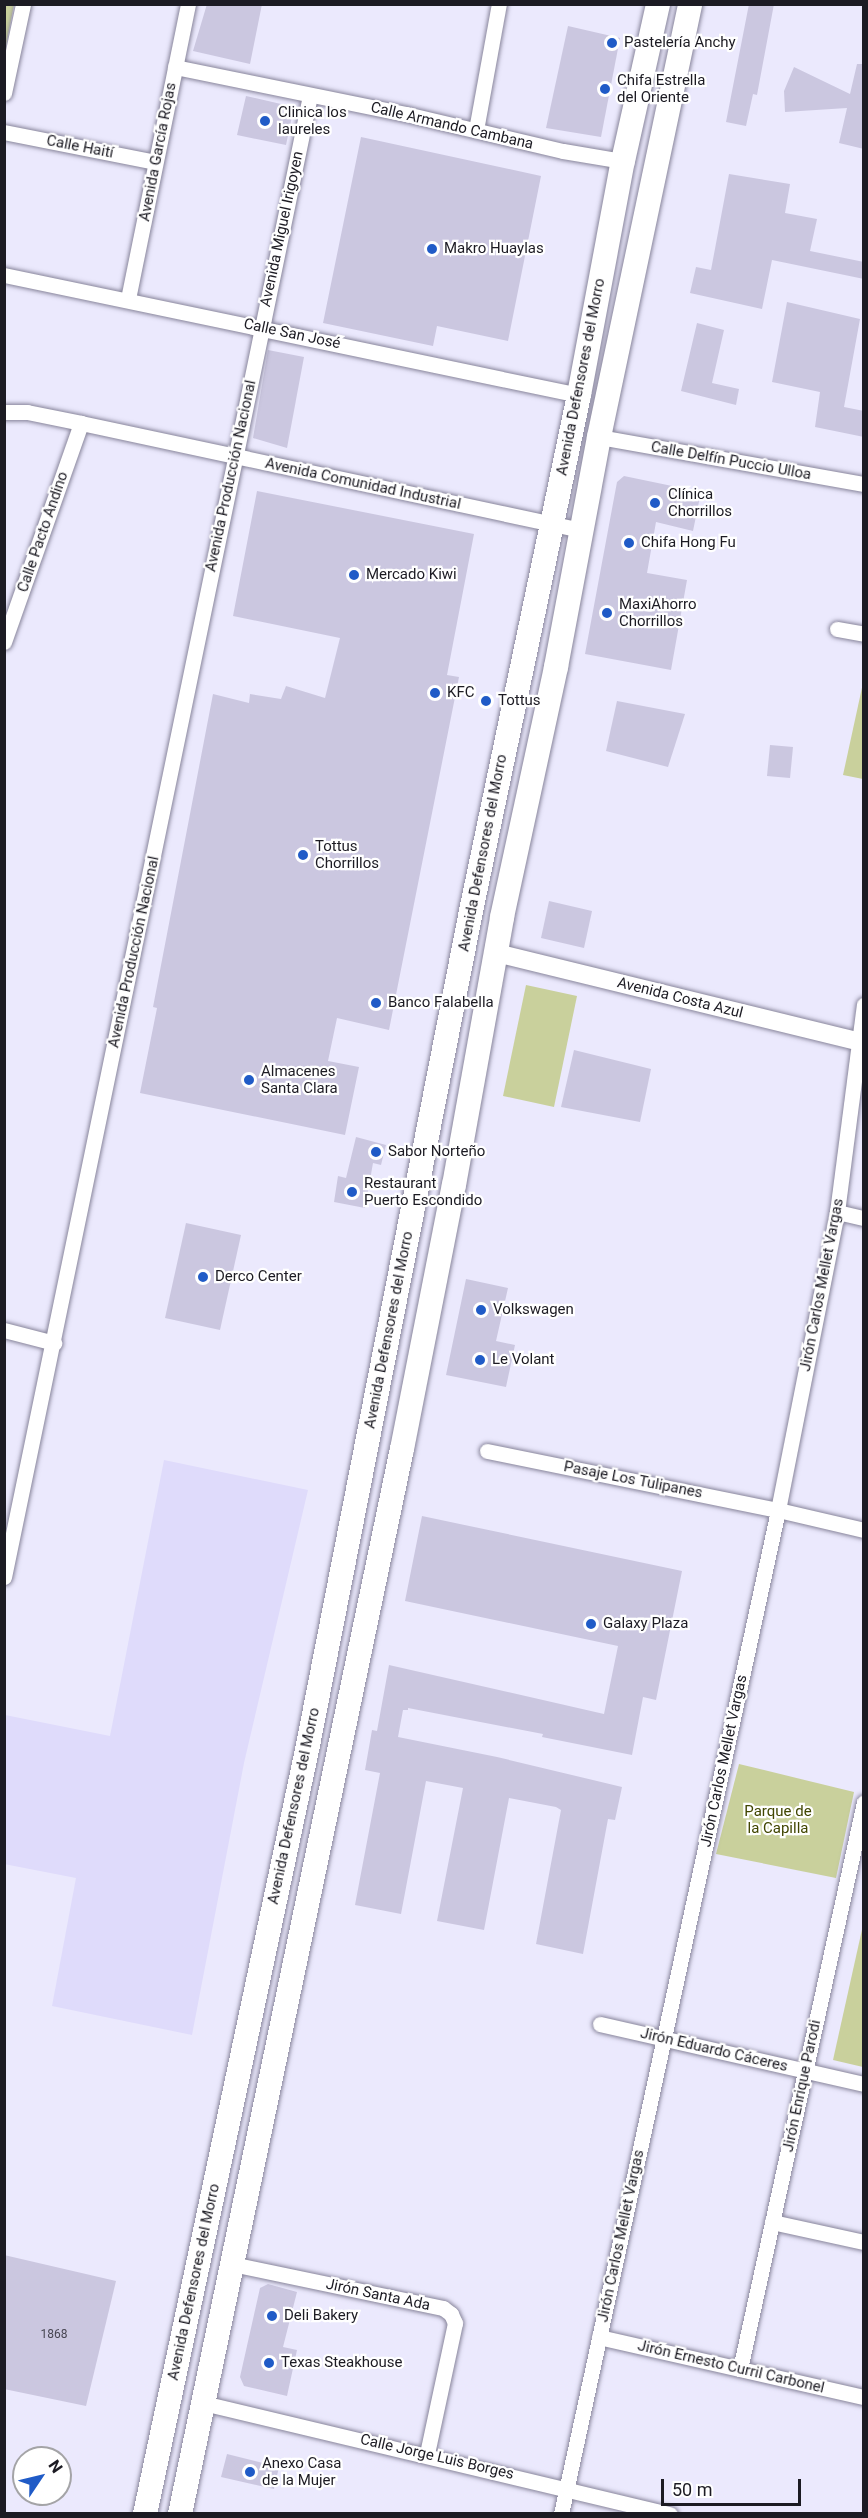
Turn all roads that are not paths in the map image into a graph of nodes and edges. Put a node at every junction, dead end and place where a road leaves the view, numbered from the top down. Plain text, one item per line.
1 (23, 4) edge
2 (188, 4) edge
3 (499, 4) edge
4 (658, 4) edge
5 (690, 4) edge
6 (175, 67) junction
7 (4, 93) edge
8 (310, 95) junction
9 (476, 130) junction
10 (4, 132) edge
11 (623, 161) junction
12 (156, 162) junction
13 (4, 275) edge
14 (128, 299) junction
15 (262, 327) junction
16 (579, 395) junction
17 (4, 412) edge
18 (81, 423) junction
19 (599, 437) junction
20 (235, 458) junction
21 (864, 484) edge
22 (550, 524) junction
23 (581, 530) junction
24 (837, 629) dead end
25 (864, 634) edge
26 (4, 642) edge
27 (496, 953) junction
28 (864, 1005) edge
29 (861, 1042) edge
30 (837, 1212) junction
31 (864, 1218) edge
32 (4, 1330) edge
33 (54, 1343) junction
34 (487, 1451) dead end
35 (778, 1510) junction
36 (864, 1530) edge
37 (4, 1577) edge
38 (308, 1745) junction
39 (340, 1750) junction
40 (864, 1802) edge
41 (600, 2024) dead end
42 (664, 2038) junction
43 (805, 2071) junction
44 (864, 2084) edge
45 (772, 2222) junction
46 (864, 2242) edge
47 (232, 2264) junction
48 (599, 2337) junction
49 (740, 2369) junction
50 (864, 2397) edge
51 (203, 2403) junction
52 (427, 2454) junction
53 (567, 2487) junction
54 (146, 2514) edge
55 (180, 2514) edge
56 (561, 2514) edge
57 (670, 2514) edge

1 - 7 street
2 - 6 street, Avenida García Rojas
3 - 9 street
4 - 11 main road, Avenida Defensores del Morro
5 - 19 main road, Avenida Defensores del Morro
6 - 8 street, Calle Armando Cambana
6 - 12 street, Avenida García Rojas
8 - 9 street, Calle Armando Cambana
8 - 15 street, Avenida Miguel Irigoyen
9 - 11 street, Calle Armando Cambana
10 - 12 street, Calle Haití
11 - 16 main road, Avenida Defensores del Morro
12 - 14 street, Avenida García Rojas
13 - 14 street, Calle San José
14 - 15 street, Calle San José
15 - 16 street, Calle San José
15 - 20 street, Avenida Producción Nacional
16 - 22 main road, Avenida Defensores del Morro
17 - 18 street, Avenida Comunidad Industrial
18 - 20 street, Avenida Comunidad Industrial
18 - 26 street, Calle Pacto Andino
19 - 21 street, Calle Delfín Puccio Ulloa
19 - 23 main road, Avenida Defensores del Morro
20 - 22 street, Avenida Comunidad Industrial
20 - 33 street, Avenida Producción Nacional
22 - 23 street, Avenida Comunidad Industrial
22 - 38 main road, Avenida Defensores del Morro
23 - 27 main road, Avenida Defensores del Morro
24 - 25 street
27 - 29 street, Avenida Costa Azul
27 - 39 main road, Avenida Defensores del Morro
28 - 29 street, Jirón Carlos Mellet Vargas
29 - 30 street, Jirón Carlos Mellet Vargas
30 - 31 street
30 - 35 street, Jirón Carlos Mellet Vargas
32 - 33 street
33 - 37 street, Avenida Producción Nacional
34 - 35 street, Pasaje Los Tulipanes
35 - 36 street, Pasaje Los Tulipanes
35 - 42 street, Jirón Carlos Mellet Vargas
38 - 39 main road
38 - 54 main road, Avenida Defensores del Morro
39 - 47 main road, Avenida Defensores del Morro
40 - 43 street, Jirón Enrique Parodi
41 - 42 street, Jirón Eduardo Cáceres
42 - 43 street, Jirón Eduardo Cáceres
42 - 48 street, Jirón Carlos Mellet Vargas
43 - 44 street, Jirón Eduardo Cáceres
43 - 45 street, Jirón Enrique Parodi
45 - 46 street
45 - 49 street, Jirón Enrique Parodi
47 - 51 main road, Avenida Defensores del Morro
47 - 52 street, Jirón Santa Ada
48 - 49 street, Jirón Ernesto Curril Carbonel
48 - 53 street, Jirón Carlos Mellet Vargas
49 - 50 street, Jirón Ernesto Curril Carbonel
51 - 52 street, Calle Jorge Luis Borges
51 - 55 main road, Avenida Defensores del Morro
52 - 53 street, Calle Jorge Luis Borges
53 - 56 street, Jirón Carlos Mellet Vargas
53 - 57 street, Calle Jorge Luis Borges

